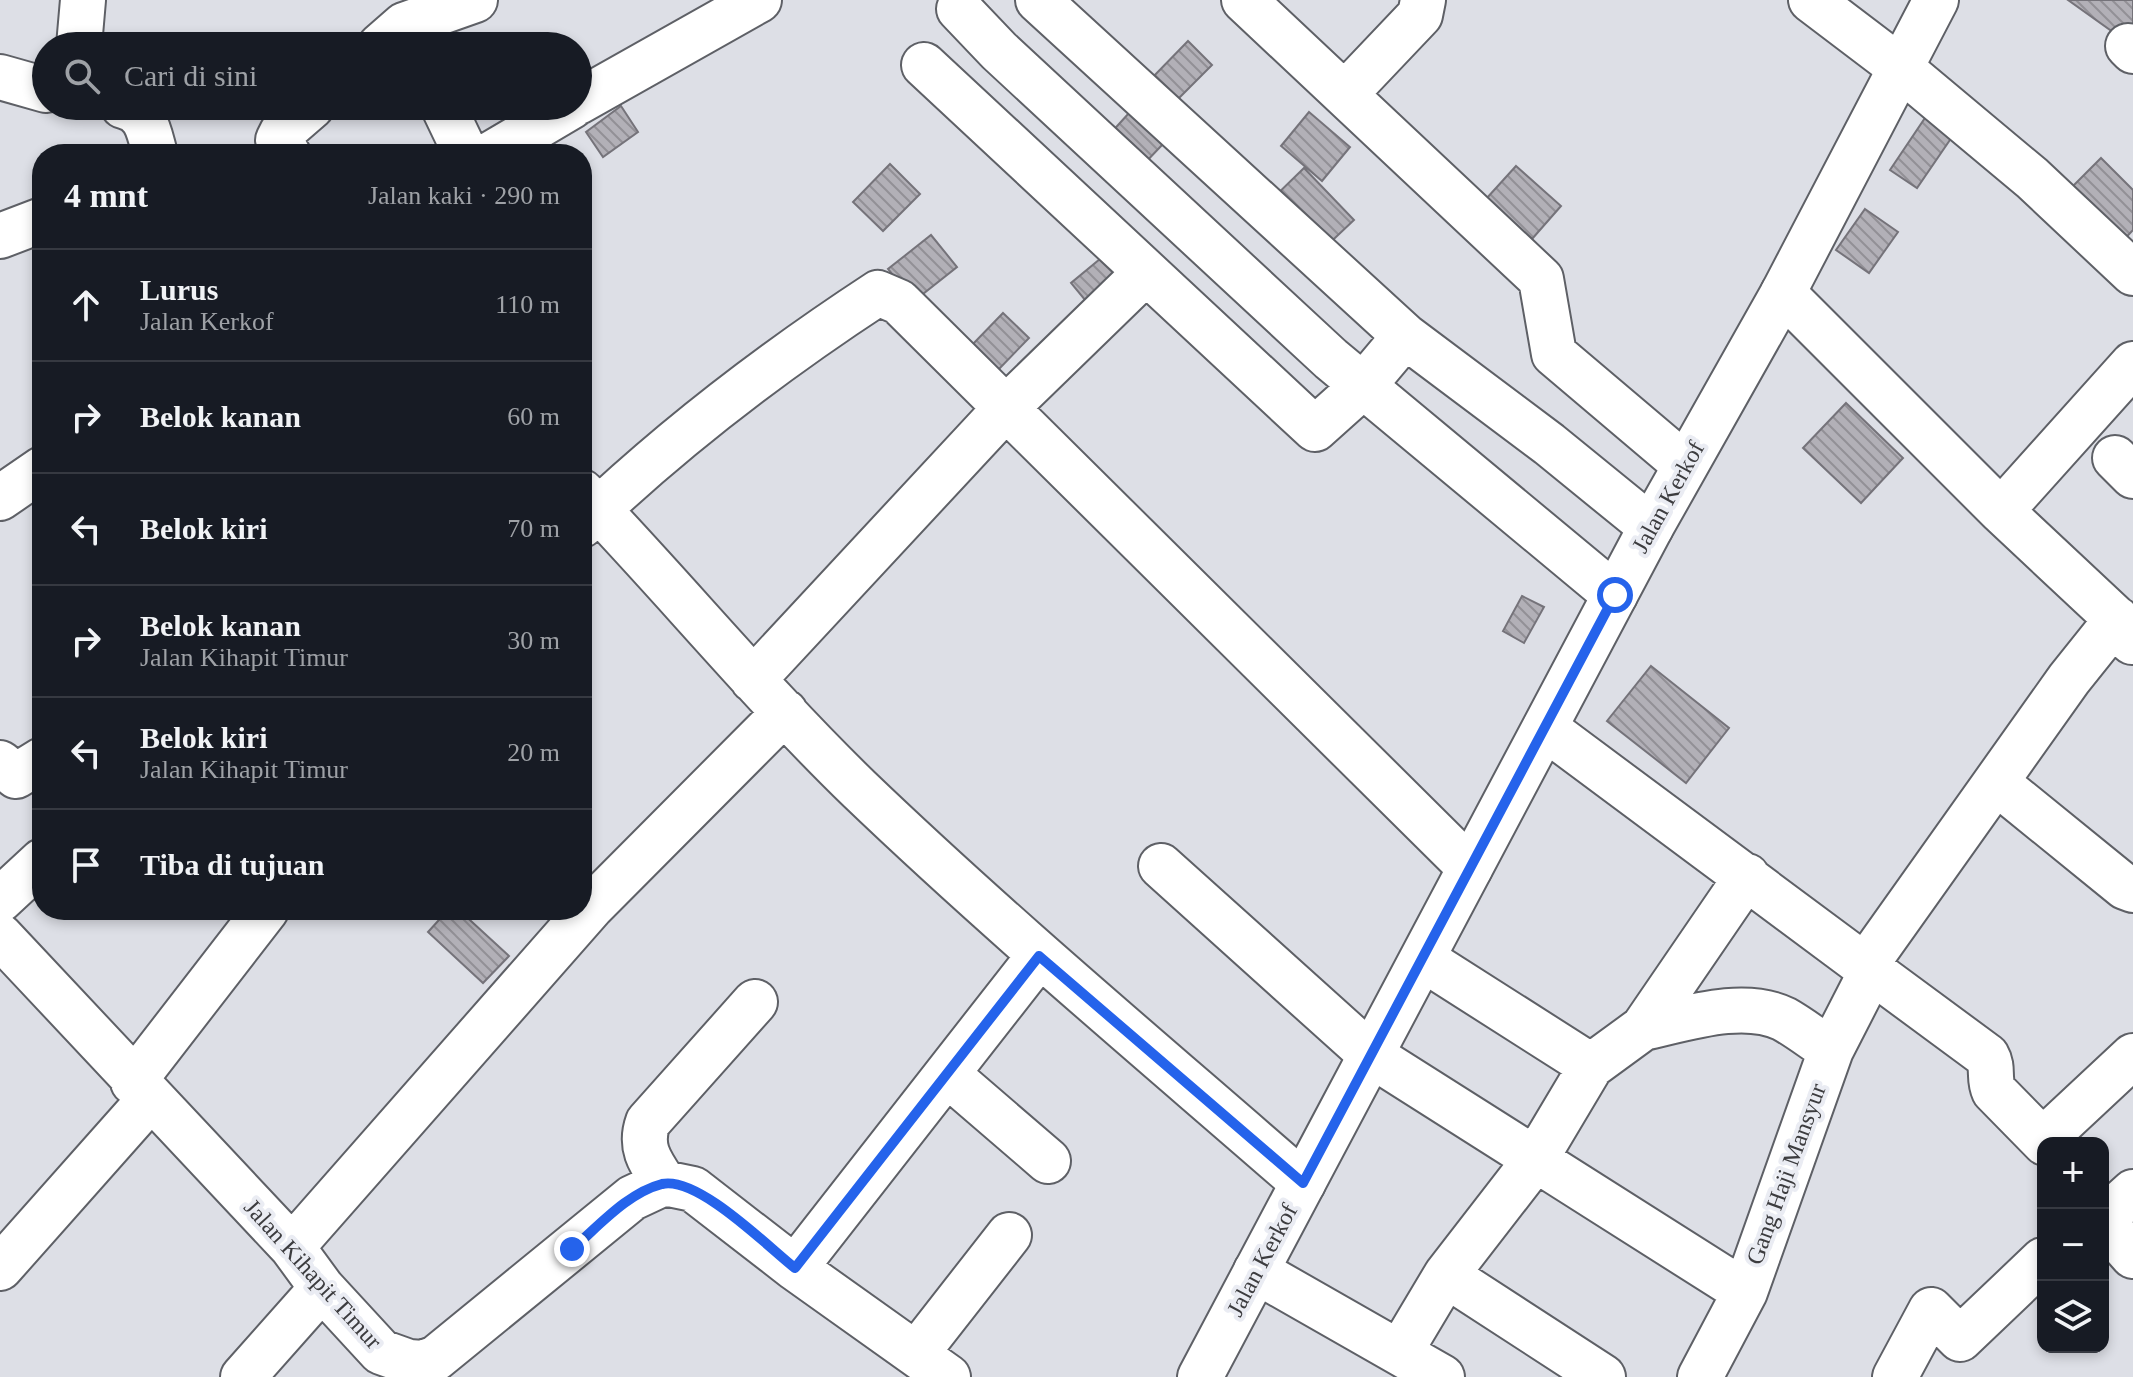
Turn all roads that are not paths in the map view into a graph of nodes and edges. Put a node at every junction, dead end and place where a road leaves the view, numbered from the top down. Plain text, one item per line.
1 (83, 0) edge
2 (475, 0) edge
3 (759, 0) edge
4 (1038, 0) edge
5 (1244, 0) edge
6 (1423, 0) edge
7 (1811, 0) edge
8 (1936, 0) edge
9 (959, 9) dead end
10 (399, 29) edge
11 (80, 32) edge
12 (999, 51) junction
13 (1898, 66) junction
14 (0, 77) edge
15 (32, 86) edge
16 (592, 94) edge
17 (1345, 94) junction
18 (144, 120) edge
19 (296, 120) edge
20 (450, 120) edge
21 (548, 120) edge
22 (152, 144) edge
23 (281, 144) edge
24 (461, 144) edge
25 (508, 144) edge
26 (32, 224) edge
27 (0, 236) edge
28 (2128, 260) edge
29 (1146, 272) junction
30 (1783, 293) junction
31 (1405, 336) junction
32 (2133, 364) edge
33 (1363, 386) junction
34 (1004, 410) junction
35 (1685, 465) junction
36 (32, 476) edge
37 (0, 498) edge
38 (592, 505) edge
39 (2001, 511) junction
40 (592, 514) edge
41 (1651, 527) junction
42 (1615, 595) junction
43 (2125, 632) edge
44 (753, 680) junction
45 (785, 712) junction
46 (1545, 728) junction
47 (0, 763) edge
48 (32, 766) edge
49 (1997, 783) junction
50 (1161, 866) dead end
51 (1470, 868) junction
52 (32, 870) edge
53 (1747, 876) junction
54 (2133, 890) edge
55 (0, 900) edge
56 (592, 906) edge
57 (259, 920) edge
58 (580, 920) edge
59 (0, 936) edge
60 (1039, 956) junction
61 (1423, 959) junction
62 (1868, 968) junction
63 (755, 1002) dead end
64 (1643, 1028) junction
65 (1831, 1050) junction
66 (1371, 1055) junction
67 (2133, 1056) edge
68 (1591, 1066) junction
69 (947, 1074) junction
70 (142, 1091) junction
71 (2040, 1137) edge
72 (2048, 1137) edge
73 (1535, 1160) junction
74 (1048, 1161) dead end
75 (664, 1183) junction
76 (1303, 1183) junction
77 (2133, 1192) edge
78 (2109, 1214) edge
79 (2109, 1227) edge
80 (1009, 1235) dead end
81 (292, 1247) junction
82 (2133, 1256) edge
83 (2037, 1266) edge
84 (0, 1268) edge
85 (795, 1268) junction
86 (1256, 1271) junction
87 (1446, 1275) junction
88 (322, 1288) junction
89 (1745, 1292) junction
90 (1400, 1352) junction
91 (932, 1366) edge
92 (243, 1377) edge
93 (1200, 1377) edge
94 (1442, 1377) edge
95 (1603, 1377) edge
96 (1700, 1377) edge
97 (1895, 1377) edge
98 (1903, 1377) edge
99 (1922, 1377) edge

1 - 11 street
2 - 10 street
3 - 16 street
4 - 31 street
5 - 17 street
6 - 17 street
7 - 13 street
8 - 13 street, Jalan Kerkof
9 - 12 street
12 - 29 street
12 - 33 street
13 - 28 street
13 - 30 street, Jalan Kerkof
14 - 15 street
17 - 35 street
18 - 22 street
19 - 23 street
20 - 24 street
21 - 25 street
26 - 27 street
29 - 33 street
29 - 34 street
30 - 35 street, Jalan Kerkof
30 - 39 street
31 - 33 street
31 - 41 street
32 - 39 street
33 - 42 street
34 - 38 street
34 - 44 street
34 - 51 street
35 - 41 street, Jalan Kerkof
36 - 37 street
39 - 43 street
40 - 44 street
41 - 42 street, Jalan Kerkof
42 - 46 street, Jalan Kerkof
43 - 49 street, Gang Haji Mansyur
44 - 45 street
45 - 56 street
45 - 60 street
46 - 51 street, Jalan Kerkof
46 - 53 street
47 - 48 street
49 - 54 street
49 - 62 street, Gang Haji Mansyur
50 - 66 street
51 - 61 street, Jalan Kerkof
52 - 55 street
53 - 62 street
53 - 64 street
57 - 70 street
58 - 81 street
59 - 70 street, Jalan Kihapit Timur
60 - 69 street
60 - 76 street
61 - 66 street, Jalan Kerkof
61 - 68 street
62 - 65 street, Gang Haji Mansyur
62 - 71 street
63 - 75 street
64 - 65 street
64 - 68 street
65 - 89 street, Gang Haji Mansyur
66 - 73 street
66 - 76 street, Jalan Kerkof
67 - 72 street
68 - 73 street
69 - 74 street
69 - 85 street
70 - 81 street, Jalan Kihapit Timur
70 - 84 street
73 - 87 street
73 - 89 street
75 - 85 street
75 - 88 street, Jalan Kihapit Timur
76 - 86 street, Jalan Kerkof
77 - 78 street
79 - 82 street
80 - 91 street
81 - 88 street, Jalan Kihapit Timur
83 - 97 street
85 - 91 street
86 - 90 street
86 - 93 street, Jalan Kerkof
87 - 90 street
87 - 95 street
88 - 92 street
89 - 96 street, Gang Haji Mansyur
90 - 94 street
98 - 99 street

